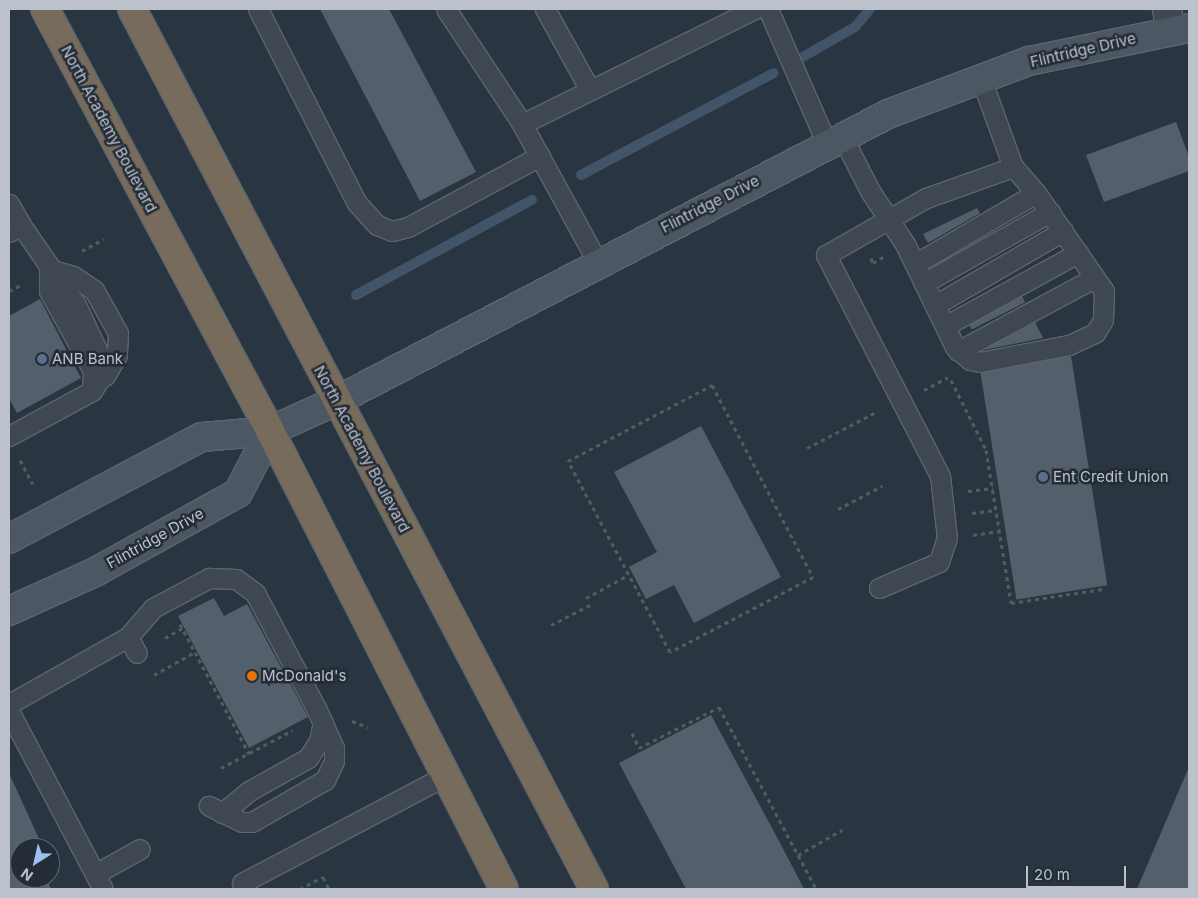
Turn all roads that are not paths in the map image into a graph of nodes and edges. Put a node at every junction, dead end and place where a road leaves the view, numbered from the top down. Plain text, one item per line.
1 (45, 9) edge
2 (132, 9) edge
3 (258, 9) edge
4 (446, 9) edge
5 (545, 9) edge
6 (756, 9) edge
7 (768, 9) edge
8 (1176, 22) edge
9 (980, 76) junction
10 (590, 90) junction
11 (522, 124) junction
12 (835, 140) junction
13 (540, 156) junction
14 (1013, 167) junction
15 (1036, 192) junction
16 (9, 204) edge
17 (1050, 212) junction
18 (887, 217) junction
19 (15, 229) edge
20 (1063, 231) junction
21 (1078, 253) junction
22 (598, 263) junction
23 (914, 264) junction
24 (49, 269) junction
25 (1094, 278) junction
26 (924, 283) junction
27 (935, 306) junction
28 (945, 326) junction
29 (958, 351) junction
30 (98, 385) junction
31 (336, 401) junction
32 (270, 431) junction
33 (9, 436) edge
34 (9, 539) edge
35 (879, 588) dead end
36 (9, 612) edge
37 (9, 704) edge
38 (9, 711) edge
39 (323, 722) junction
40 (446, 776) junction
41 (140, 850) dead end
42 (99, 882) edge
43 (242, 883) dead end
44 (504, 889) edge
45 (594, 889) edge

1 - 32 highway, North Academy Boulevard
2 - 31 highway, North Academy Boulevard
3 - 13 lane
4 - 11 lane
5 - 10 lane
6 - 10 lane
7 - 12 lane
8 - 9 street, Flintridge Drive
9 - 12 street, Flintridge Drive
9 - 14 lane
10 - 11 lane
11 - 13 lane
12 - 18 lane
12 - 22 street, Flintridge Drive
13 - 22 lane
14 - 15 lane
14 - 18 lane
15 - 17 lane
15 - 23 lane
16 - 19 lane
17 - 20 lane
17 - 26 lane
18 - 23 lane
18 - 35 lane
19 - 24 lane
20 - 21 lane
20 - 27 lane
21 - 25 lane
21 - 28 lane
22 - 31 street, Flintridge Drive
23 - 26 lane
24 - 30 lane
24 - 30 lane
25 - 29 lane
25 - 29 lane
26 - 27 lane
27 - 28 lane
28 - 29 lane
30 - 33 lane
31 - 32 street, Flintridge Drive
31 - 45 highway, North Academy Boulevard
32 - 34 street, Flintridge Drive
32 - 36 street, Flintridge Drive
32 - 40 highway, North Academy Boulevard
37 - 39 lane
38 - 42 lane
39 - 39 lane
40 - 43 lane
40 - 44 highway, North Academy Boulevard
41 - 42 lane

